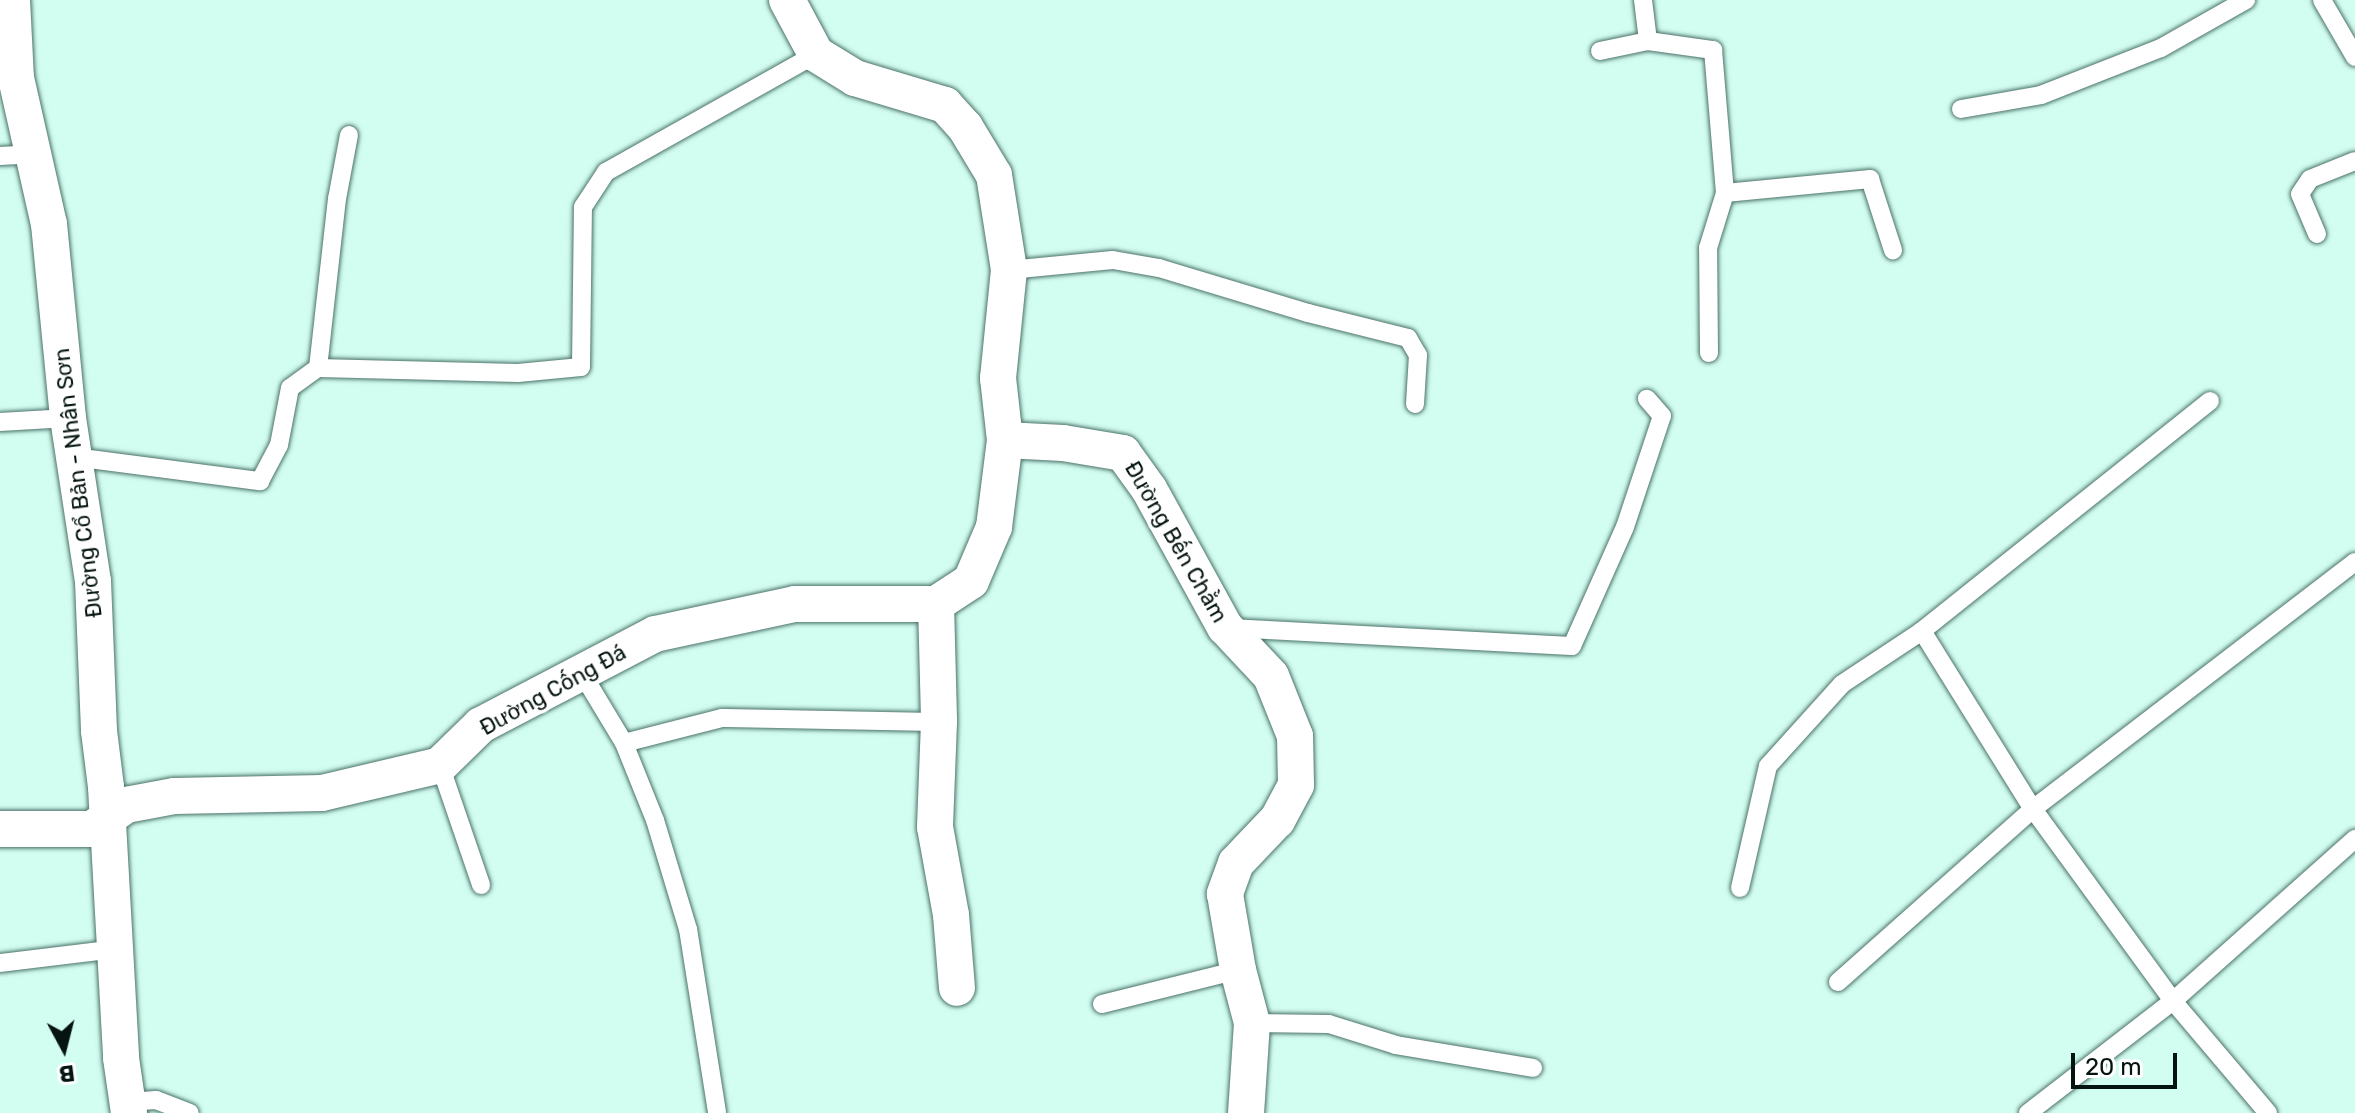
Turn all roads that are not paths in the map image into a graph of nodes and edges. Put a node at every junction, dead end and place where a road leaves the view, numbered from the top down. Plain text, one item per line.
1 (12, 0) edge
2 (787, 0) edge
3 (1643, 0) edge
4 (2246, 0) edge
5 (2322, 0) edge
6 (1648, 41) junction
7 (1600, 51) dead end
8 (816, 54) junction
9 (2355, 57) edge
10 (8, 79) edge
11 (1961, 109) dead end
12 (349, 135) dead end
13 (16, 155) edge
14 (2355, 161) edge
15 (1725, 193) junction
16 (2317, 234) dead end
17 (1893, 250) dead end
18 (1009, 270) junction
19 (1709, 353) dead end
20 (318, 368) junction
21 (1647, 399) dead end
22 (2210, 401) dead end
23 (1415, 404) dead end
24 (68, 418) junction
25 (0, 422) edge
26 (1005, 440) junction
27 (74, 457) junction
28 (2355, 562) edge
29 (936, 604) junction
30 (1225, 627) junction
31 (1922, 631) junction
32 (583, 675) junction
33 (939, 722) junction
34 (624, 743) junction
35 (440, 765) junction
36 (2033, 809) junction
37 (106, 822) junction
38 (0, 829) edge
39 (2355, 839) edge
40 (481, 885) dead end
41 (1740, 888) dead end
42 (116, 949) junction
43 (0, 963) edge
44 (1238, 970) junction
45 (1838, 982) dead end
46 (957, 988) dead end
47 (2173, 1001) junction
48 (1102, 1004) dead end
49 (1252, 1023) junction
50 (1533, 1068) dead end
51 (128, 1107) edge
52 (190, 1113) edge
53 (717, 1113) edge
54 (1246, 1113) edge
55 (2028, 1113) edge
56 (2268, 1113) edge

1 - 10 street, Đường Cổ Bản - Nhân Sơn
2 - 8 street
3 - 6 lane
4 - 11 lane
5 - 9 lane
6 - 7 lane
6 - 15 lane
8 - 18 street
8 - 20 lane
10 - 13 street, Đường Cổ Bản - Nhân Sơn
12 - 20 lane
13 - 24 street, Đường Cổ Bản - Nhân Sơn
14 - 16 lane
15 - 17 lane
15 - 19 lane
18 - 23 lane
18 - 26 street
20 - 27 lane
21 - 30 lane
22 - 31 lane
24 - 25 lane
24 - 27 street, Đường Cổ Bản - Nhân Sơn
26 - 29 street
26 - 30 street, Đường Bến Chằm
27 - 37 street, Đường Cổ Bản - Nhân Sơn
28 - 36 lane
29 - 32 street, Đường Cống Đá
29 - 33 street
30 - 44 street, Đường Bến Chằm
31 - 36 lane
31 - 41 lane
32 - 34 lane
32 - 35 street, Đường Cống Đá
33 - 34 lane
33 - 46 street
34 - 53 lane
35 - 37 street
35 - 40 lane
36 - 45 lane
36 - 47 lane
37 - 38 street
37 - 42 street, Đường Cổ Bản - Nhân Sơn
39 - 47 lane
42 - 43 lane
42 - 51 street, Đường Cổ Bản - Nhân Sơn
44 - 48 lane
44 - 49 street, Đường Bến Chằm
47 - 55 lane
47 - 56 lane
49 - 50 lane
49 - 54 street, Đường Bến Chằm
51 - 52 lane

